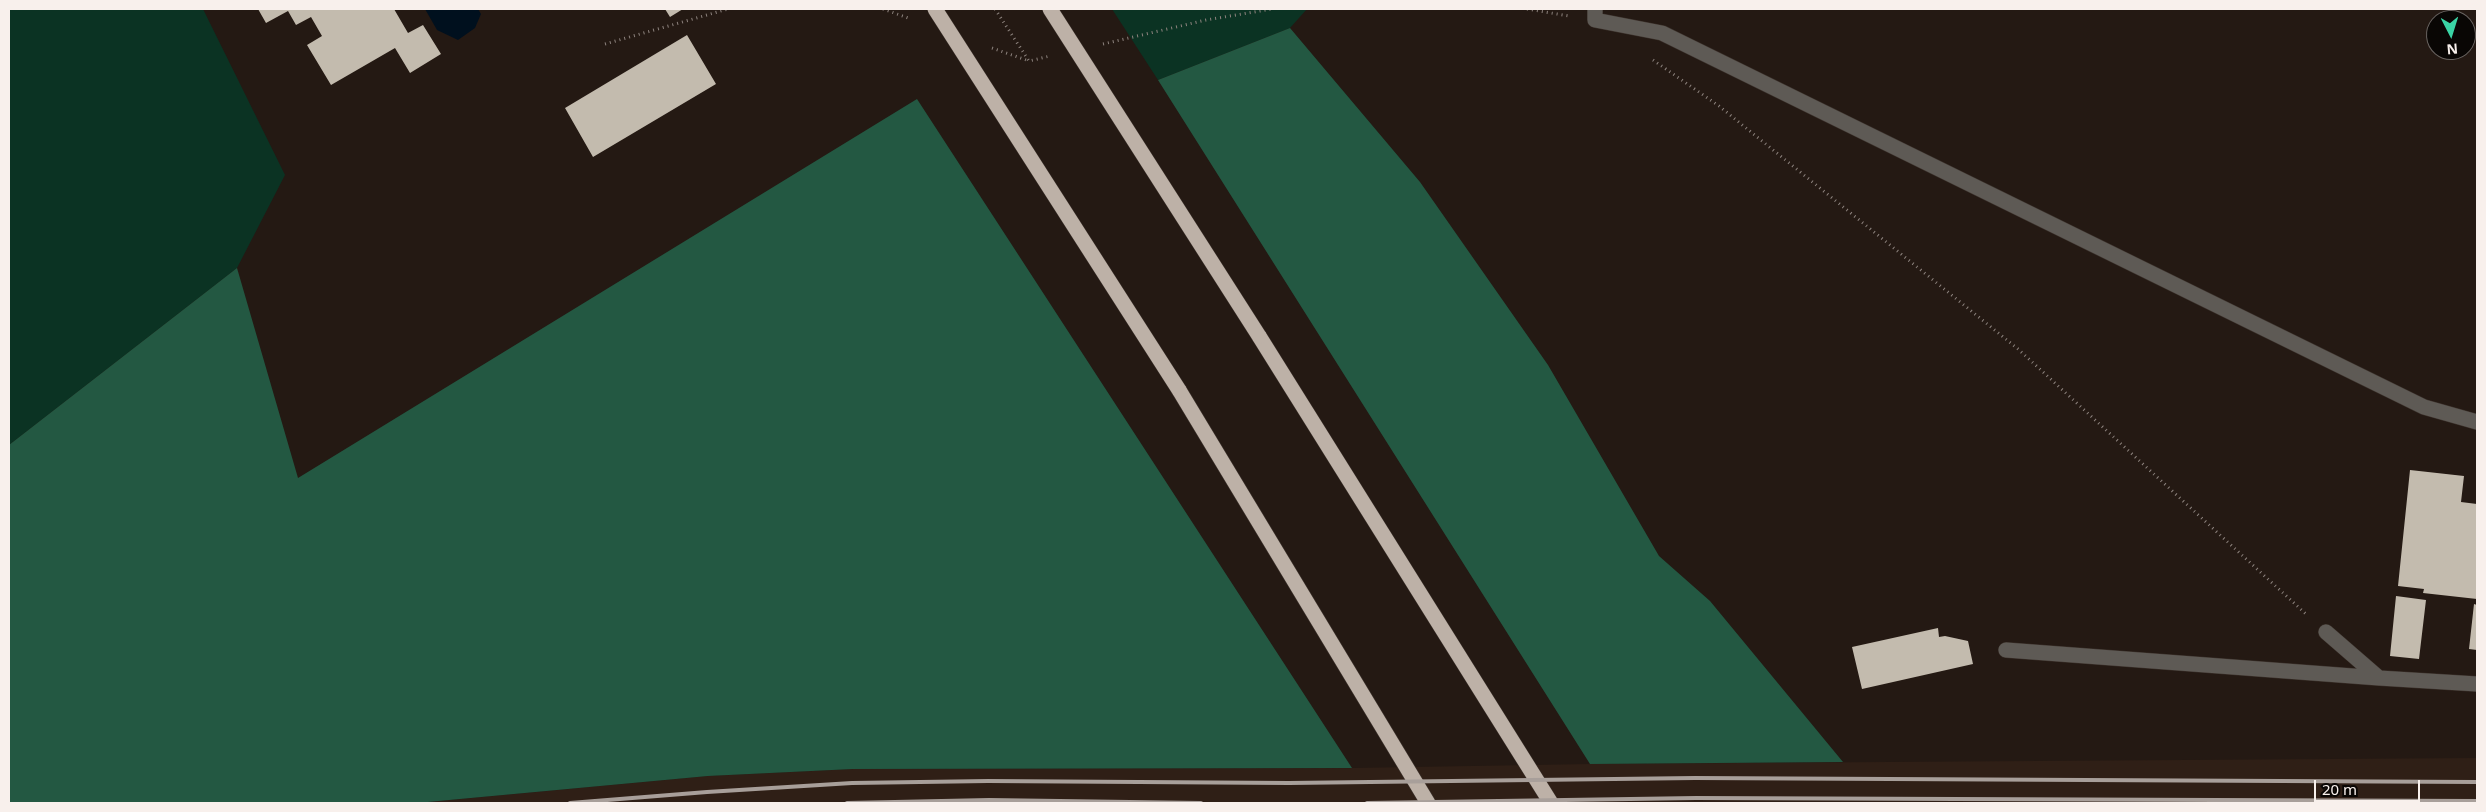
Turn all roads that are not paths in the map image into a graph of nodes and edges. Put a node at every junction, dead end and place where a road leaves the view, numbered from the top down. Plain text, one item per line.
1 (935, 9) edge
2 (1050, 9) edge
3 (1595, 14) edge
4 (2477, 422) edge
5 (2326, 632) road end
6 (2006, 650) dead end
7 (2379, 678) junction
8 (2477, 684) edge
9 (1428, 803) edge
10 (1551, 803) edge

1 - 9 highway, bridge
2 - 10 highway, bridge
3 - 4 lane
5 - 7 lane
6 - 7 lane
7 - 8 lane

